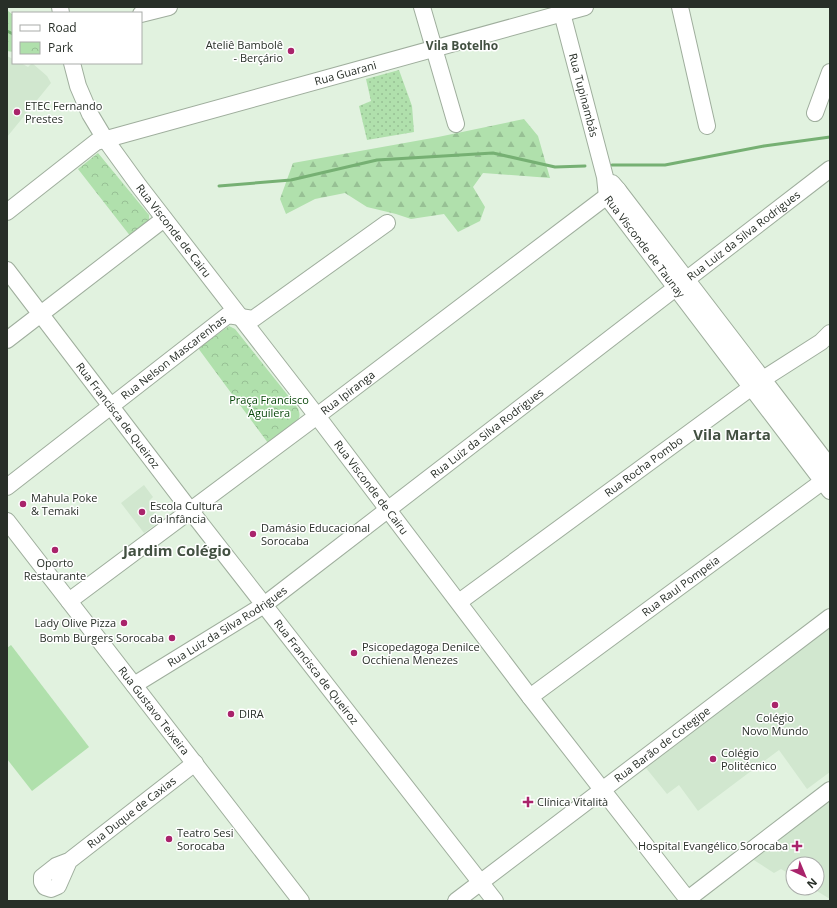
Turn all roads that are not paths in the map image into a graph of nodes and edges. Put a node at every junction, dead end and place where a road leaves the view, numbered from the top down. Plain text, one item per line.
1 (169, 7) edge
2 (422, 7) edge
3 (585, 7) edge
4 (680, 7) edge
5 (562, 13) junction
6 (142, 14) edge
7 (434, 49) junction
8 (72, 64) edge
9 (830, 72) edge
10 (815, 113) dead end
11 (456, 124) dead end
12 (707, 126) dead end
13 (105, 139) junction
14 (830, 169) edge
15 (605, 177) joint
16 (612, 194) junction
17 (7, 212) edge
18 (164, 219) junction
19 (387, 223) dead end
20 (7, 270) edge
21 (681, 284) junction
22 (40, 314) junction
23 (242, 318) junction
24 (830, 334) edge
25 (7, 340) edge
26 (757, 383) junction
27 (110, 406) junction
28 (317, 416) junction
29 (830, 467) edge
30 (827, 483) edge
31 (7, 487) edge
32 (387, 509) junction
33 (190, 510) junction
34 (7, 521) edge
35 (69, 601) junction
36 (459, 602) junction
37 (264, 604) junction
38 (830, 617) edge
39 (134, 685) junction
40 (530, 697) junction
41 (195, 763) junction
42 (603, 790) junction
43 (830, 790) edge
44 (69, 861) dead end
45 (480, 882) junction
46 (688, 900) edge
47 (301, 901) edge
48 (456, 901) edge
49 (495, 901) edge

1 - 6 street
2 - 7 street
3 - 5 street, Rua Guarani
4 - 12 street
5 - 7 street, Rua Guarani
5 - 15 street, Rua Tupinambás
7 - 11 street
7 - 13 street, Rua Guarani
8 - 13 street, Rua Visconde de Cairu
9 - 10 street
13 - 17 street, Rua Guarani
13 - 18 street, Rua Visconde de Cairu
14 - 21 street, Rua Luiz da Silva Rodrigues
15 - 16 street, Rua Visconde de Taunay
16 - 21 street, Rua Visconde de Taunay
16 - 28 street, Rua Ipiranga
18 - 22 street
18 - 23 street, Rua Visconde de Cairu
19 - 23 street, Rua Nelson Mascarenhas
20 - 22 street, Rua Francisca de Queiroz
21 - 26 street, Rua Visconde de Taunay
21 - 32 street, Rua Luiz da Silva Rodrigues
22 - 25 street
22 - 27 street, Rua Francisca de Queiroz
23 - 27 street, Rua Nelson Mascarenhas
23 - 28 street, Rua Visconde de Cairu
24 - 26 street, Rua Rocha Pombo
26 - 29 street, Rua Visconde de Taunay
26 - 30 street, Rua Visconde de Taunay
26 - 36 street, Rua Rocha Pombo
27 - 31 street, Rua Nelson Mascarenhas
27 - 33 street, Rua Francisca de Queiroz
28 - 32 street, Rua Visconde de Cairu
28 - 33 street, Rua Ipiranga
30 - 40 street, Rua Raul Pompeia
32 - 36 street, Rua Visconde de Cairu
32 - 37 street, Rua Luiz da Silva Rodrigues
33 - 35 street, Rua Ipiranga
33 - 37 street, Rua Francisca de Queiroz
34 - 35 street, Rua Gustavo Teixeira
35 - 39 street, Rua Gustavo Teixeira
36 - 40 street, Rua Visconde de Cairu
37 - 39 street, Rua Luiz da Silva Rodrigues
37 - 45 street, Rua Francisca de Queiroz
38 - 42 street, Rua Barão de Cotegipe
39 - 41 street, Rua Gustavo Teixeira
40 - 42 street, Rua Visconde de Cairu
41 - 44 street, Rua Duque de Caxias
41 - 47 street, Rua Gustavo Teixeira
42 - 45 street, Rua Barão de Cotegipe
42 - 46 street, Rua Visconde de Cairu
43 - 46 street
45 - 48 street, Rua Barão de Cotegipe
45 - 49 street, Rua Francisca de Queiroz

